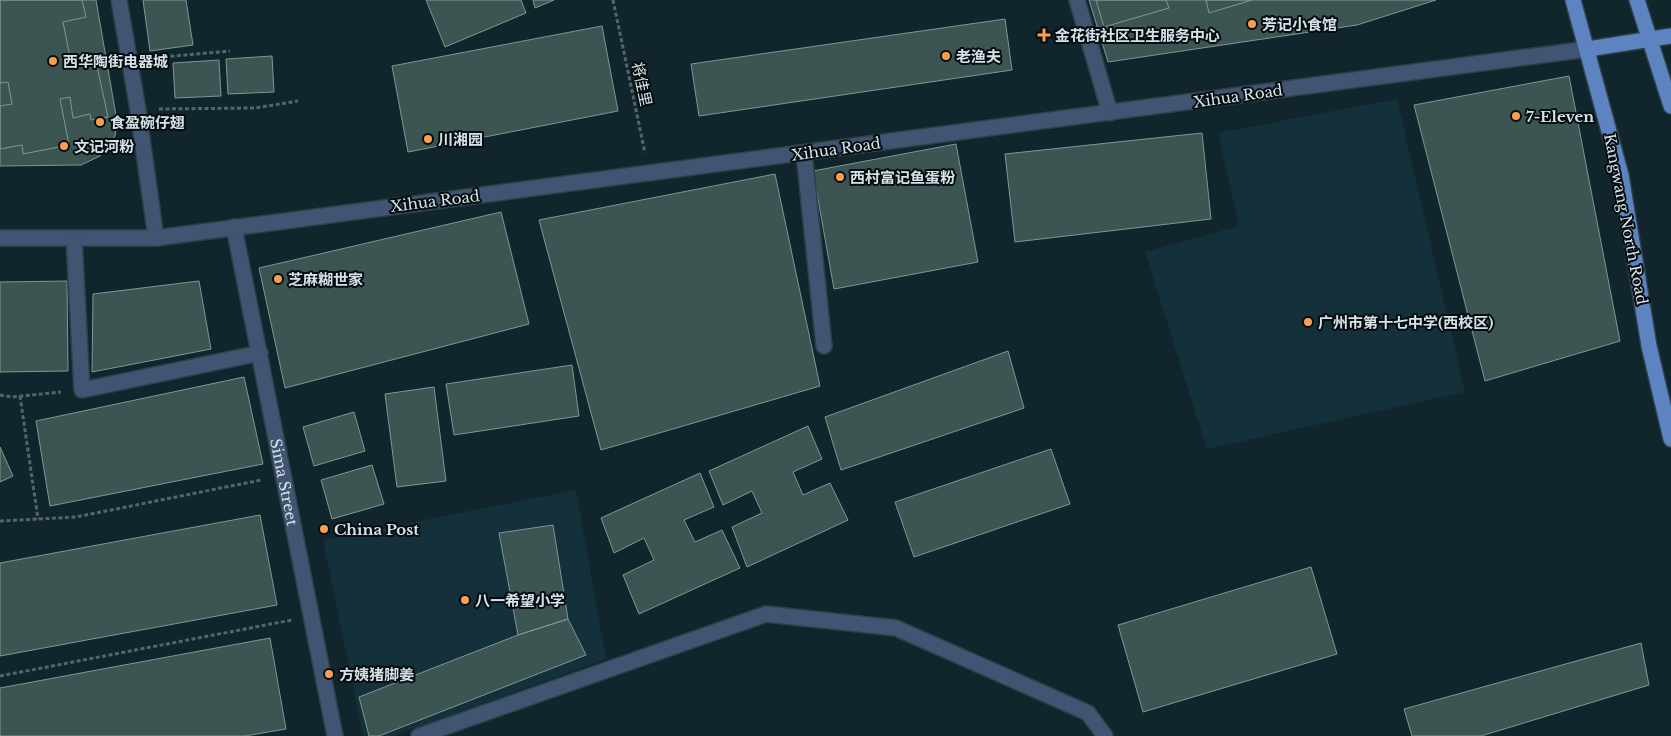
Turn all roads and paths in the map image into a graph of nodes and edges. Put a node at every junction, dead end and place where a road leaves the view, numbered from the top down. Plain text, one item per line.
1 (119, 0) edge
2 (613, 0) edge
3 (1077, 0) edge
4 (1573, 0) edge
5 (1637, 0) edge
6 (1671, 36) edge
7 (1650, 39) junction
8 (1588, 48) junction
9 (230, 51) dead end
10 (130, 60) junction
11 (298, 101) dead end
12 (1671, 106) edge
13 (138, 110) junction
14 (1110, 113) junction
15 (804, 153) junction
16 (649, 173) junction
17 (234, 227) junction
18 (0, 238) edge
19 (74, 238) junction
20 (156, 238) junction
21 (824, 346) dead end
22 (260, 353) junction
23 (82, 390) junction
24 (0, 394) edge
25 (20, 396) junction
26 (1671, 439) edge
27 (284, 475) junction
28 (38, 519) junction
29 (0, 521) edge
30 (312, 616) junction
31 (0, 676) edge
32 (335, 736) edge
33 (419, 736) edge
34 (1105, 736) edge

1 - 10 street
2 - 16 path, 将佳里
3 - 14 street
4 - 8 main road, Kangwang North Road
5 - 7 main road
6 - 7 main road, Xihua Road
7 - 8 main road, Xihua Road
7 - 12 main road
8 - 14 street, Xihua Road
8 - 26 main road, Kangwang North Road
9 - 10 path
10 - 13 street
11 - 13 path
13 - 20 street
14 - 15 street, Xihua Road
15 - 16 street, Xihua Road
15 - 21 street
16 - 17 street, Xihua Road
17 - 20 street, Xihua Road
17 - 22 street, Sima Street
18 - 19 street, Xihua Road
19 - 20 street, Xihua Road
19 - 23 street
22 - 23 street
22 - 27 street, Sima Street
23 - 25 path
24 - 25 path
25 - 28 path
27 - 28 path
27 - 30 street, Sima Street
28 - 29 path
30 - 31 path
30 - 32 street, Sima Street
33 - 34 street

